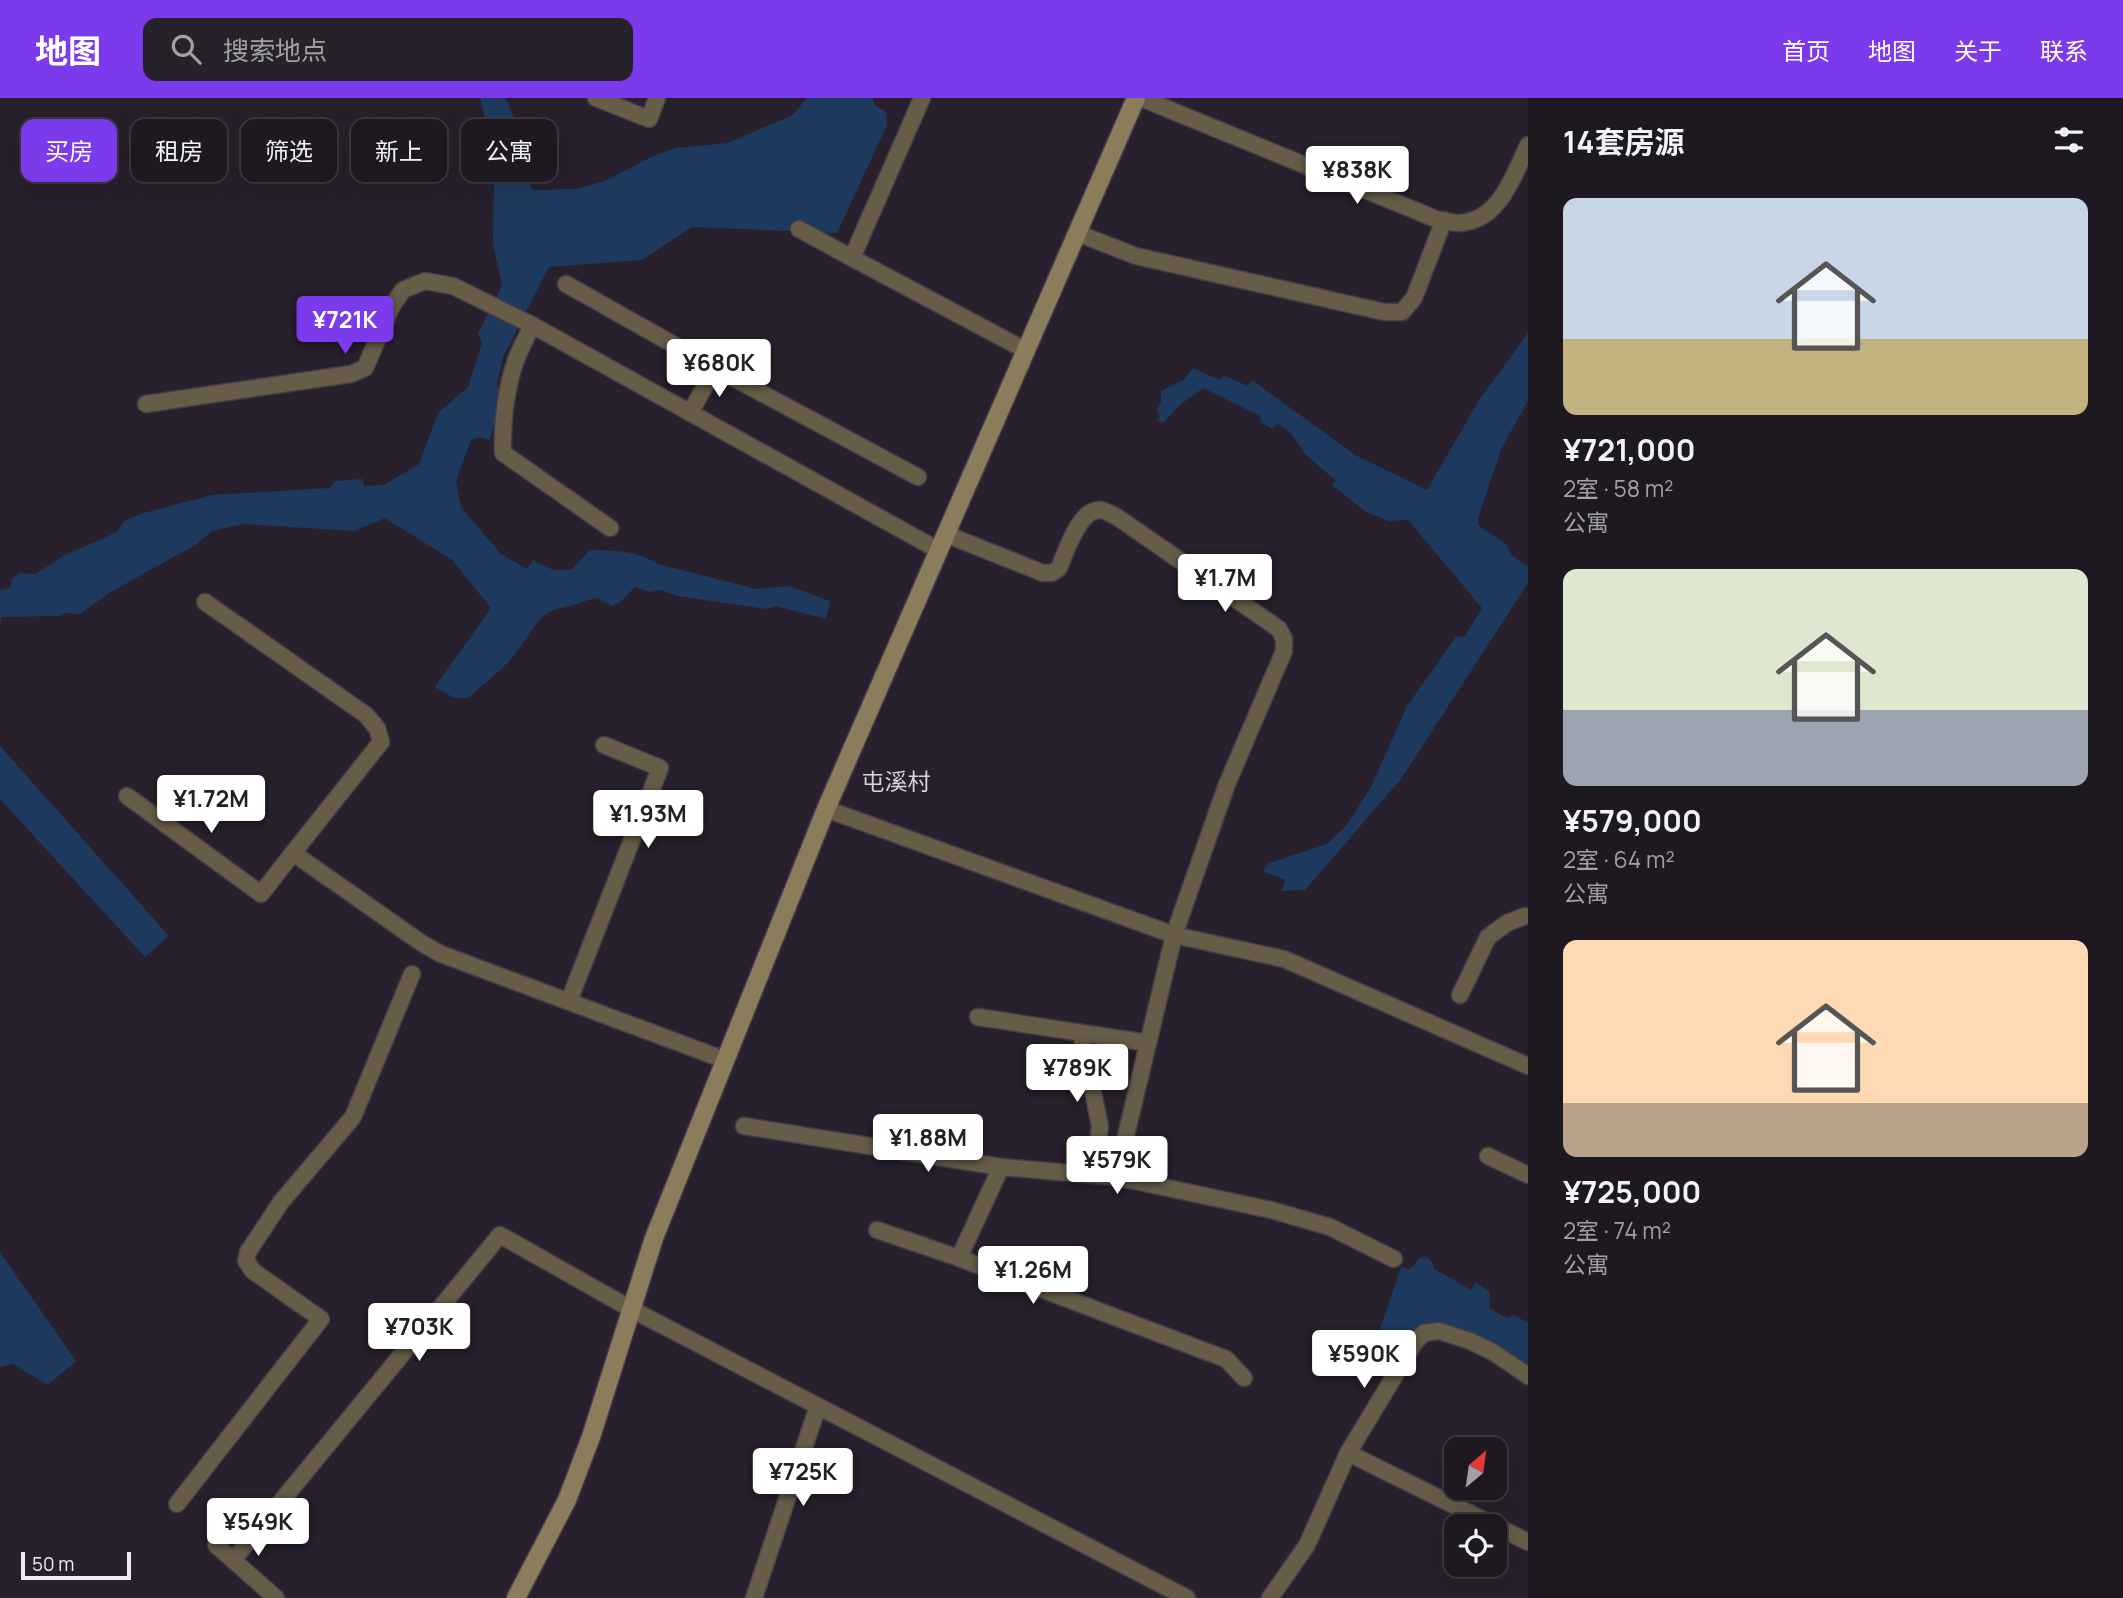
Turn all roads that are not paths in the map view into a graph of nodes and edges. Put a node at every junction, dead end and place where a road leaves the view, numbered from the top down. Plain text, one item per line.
1 (596, 98) edge
2 (657, 98) edge
3 (922, 98) edge
4 (1139, 98) edge
5 (1528, 145) edge
6 (1444, 220) junction
7 (799, 229) dead end
8 (1077, 233) junction
9 (852, 258) junction
10 (566, 285) dead end
11 (528, 323) junction
12 (1025, 351) junction
13 (715, 368) junction
14 (146, 404) dead end
15 (690, 413) junction
16 (919, 477) dead end
17 (610, 528) dead end
18 (942, 542) junction
19 (205, 602) dead end
20 (604, 745) dead end
21 (127, 796) dead end
22 (826, 809) junction
23 (293, 853) junction
24 (1527, 914) edge
25 (1174, 935) junction
26 (412, 974) dead end
27 (1460, 995) dead end
28 (569, 1001) junction
29 (978, 1017) dead end
30 (1081, 1033) junction
31 (1148, 1043) junction
32 (725, 1060) junction
33 (1528, 1066) edge
34 (744, 1126) dead end
35 (1488, 1156) dead end
36 (1001, 1167) junction
37 (1094, 1175) junction
38 (1528, 1175) edge
39 (1116, 1177) junction
40 (877, 1230) dead end
41 (958, 1258) junction
42 (1394, 1259) dead end
43 (631, 1309) junction
44 (1528, 1376) edge
45 (1244, 1378) dead end
46 (818, 1406) junction
47 (1348, 1452) junction
48 (177, 1504) dead end
49 (1528, 1542) edge
50 (216, 1545) dead end
51 (233, 1560) junction
52 (276, 1598) edge
53 (516, 1598) edge
54 (754, 1598) edge
55 (1187, 1598) edge
56 (1270, 1598) edge

1 - 2 street
3 - 9 street
4 - 6 street
4 - 8 main road
5 - 6 street
6 - 8 street
7 - 9 street
8 - 12 main road
9 - 12 street
10 - 13 street
11 - 14 street
11 - 15 street
11 - 17 street
12 - 18 main road
13 - 15 street
13 - 16 street
15 - 18 street
18 - 22 main road
18 - 25 street
19 - 23 street
20 - 28 street
21 - 23 street
22 - 25 street
22 - 32 main road
23 - 28 street
24 - 27 street
25 - 31 street
25 - 33 street
26 - 48 street
28 - 32 street
29 - 30 street
30 - 31 street
30 - 37 street
31 - 39 street
32 - 43 main road
34 - 36 street
35 - 38 street
36 - 37 street
36 - 41 street
37 - 39 street
39 - 42 street
40 - 41 street
41 - 45 street
43 - 46 street
43 - 51 street
43 - 53 main road
44 - 47 street
46 - 54 street
46 - 55 street
47 - 49 street
47 - 56 street
50 - 51 street
51 - 52 street

